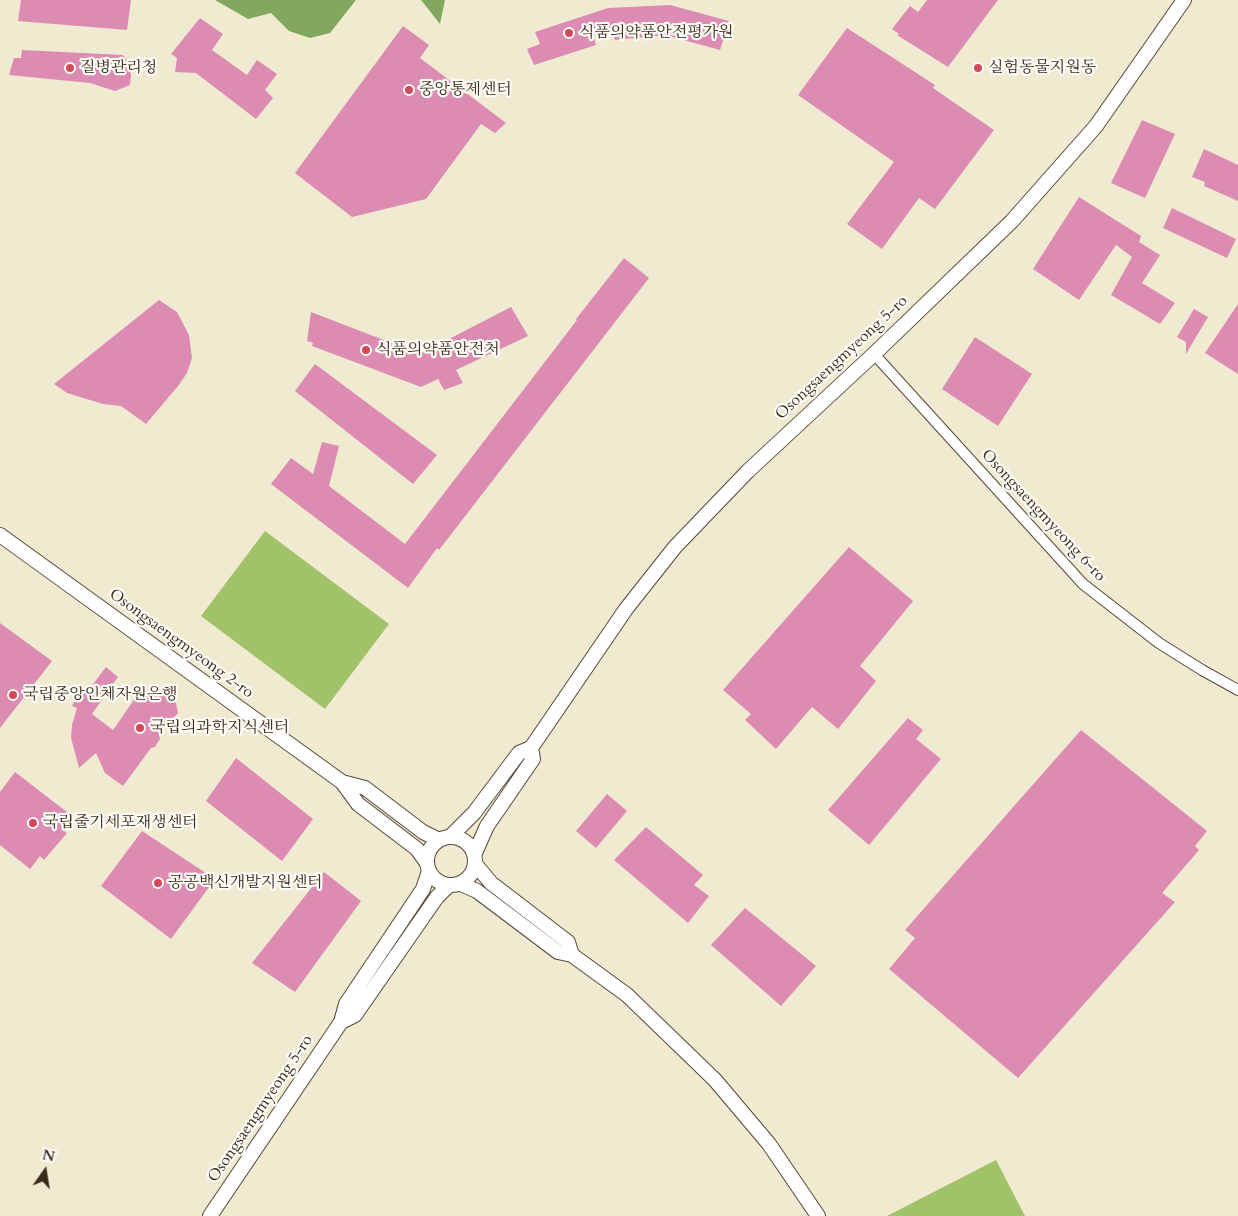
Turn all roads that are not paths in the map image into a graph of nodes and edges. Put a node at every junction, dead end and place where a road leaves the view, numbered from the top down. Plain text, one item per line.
1 (1184, 0) edge
2 (874, 354) junction
3 (0, 535) edge
4 (1238, 690) edge
5 (531, 748) junction
6 (342, 782) junction
7 (445, 838) junction
8 (475, 859) junction
9 (428, 867) junction
10 (455, 885) junction
11 (572, 955) junction
12 (341, 1022) junction
13 (210, 1216) edge
14 (818, 1216) edge

1 - 2 street, Osongsaengmyeong 5-ro
2 - 4 street, Osongsaengmyeong 6-ro
2 - 5 street, Osongsaengmyeong 5-ro
3 - 6 street, Osongsaengmyeong 2-ro
5 - 7 street, Osongsaengmyeong 5-ro
5 - 8 street, Osongsaengmyeong 5-ro
6 - 7 street, Osongsaengmyeong 2-ro
6 - 9 street, Osongsaengmyeong 2-ro
7 - 8 street
7 - 9 street
8 - 10 street
8 - 11 street
9 - 10 street
9 - 12 street, Osongsaengmyeong 5-ro
10 - 11 street
10 - 12 street, Osongsaengmyeong 5-ro
11 - 14 street
12 - 13 street, Osongsaengmyeong 5-ro

